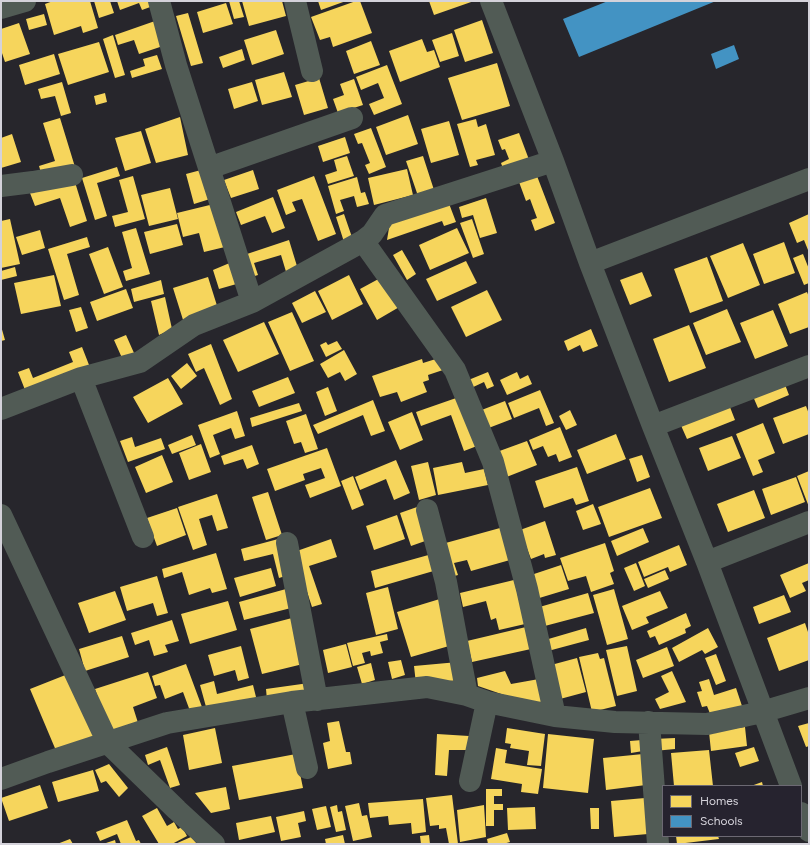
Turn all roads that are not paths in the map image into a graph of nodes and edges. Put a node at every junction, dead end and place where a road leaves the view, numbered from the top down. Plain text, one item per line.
1 (25, 1) edge
2 (158, 1) edge
3 (295, 1) edge
4 (491, 1) edge
5 (1, 8) edge
6 (312, 71) dead end
7 (352, 118) dead end
8 (553, 161) junction
9 (209, 168) junction
10 (72, 175) dead end
11 (809, 179) edge
12 (1, 186) edge
13 (363, 241) junction
14 (590, 263) junction
15 (252, 302) junction
16 (809, 366) edge
17 (81, 378) junction
18 (1, 409) edge
19 (653, 426) junction
20 (427, 510) dead end
21 (1, 515) edge
22 (809, 522) edge
23 (143, 537) dead end
24 (287, 543) dead end
25 (707, 562) junction
26 (477, 698) junction
27 (809, 698) edge
28 (317, 700) junction
29 (292, 702) junction
30 (762, 712) junction
31 (555, 716) junction
32 (649, 722) junction
33 (108, 743) junction
34 (307, 768) dead end
35 (1, 779) edge
36 (470, 781) dead end
37 (791, 785) edge
38 (802, 815) edge
39 (809, 830) edge
40 (214, 844) edge
41 (658, 844) edge

1 - 5 street
2 - 9 street
3 - 6 street
4 - 8 street
7 - 9 street
8 - 13 street
8 - 14 street
9 - 15 street
10 - 12 street
11 - 14 street
13 - 15 street
13 - 31 street
14 - 19 street
15 - 17 street
16 - 19 street
17 - 18 street
17 - 23 street
19 - 25 street
20 - 26 street
21 - 33 street
22 - 25 street
24 - 28 street
25 - 30 street
26 - 28 street
26 - 31 street
26 - 36 street
27 - 30 street
28 - 29 street
29 - 33 street
29 - 34 street
30 - 32 street
30 - 37 street
31 - 32 street
32 - 41 street
33 - 35 street
33 - 40 street
38 - 39 street

